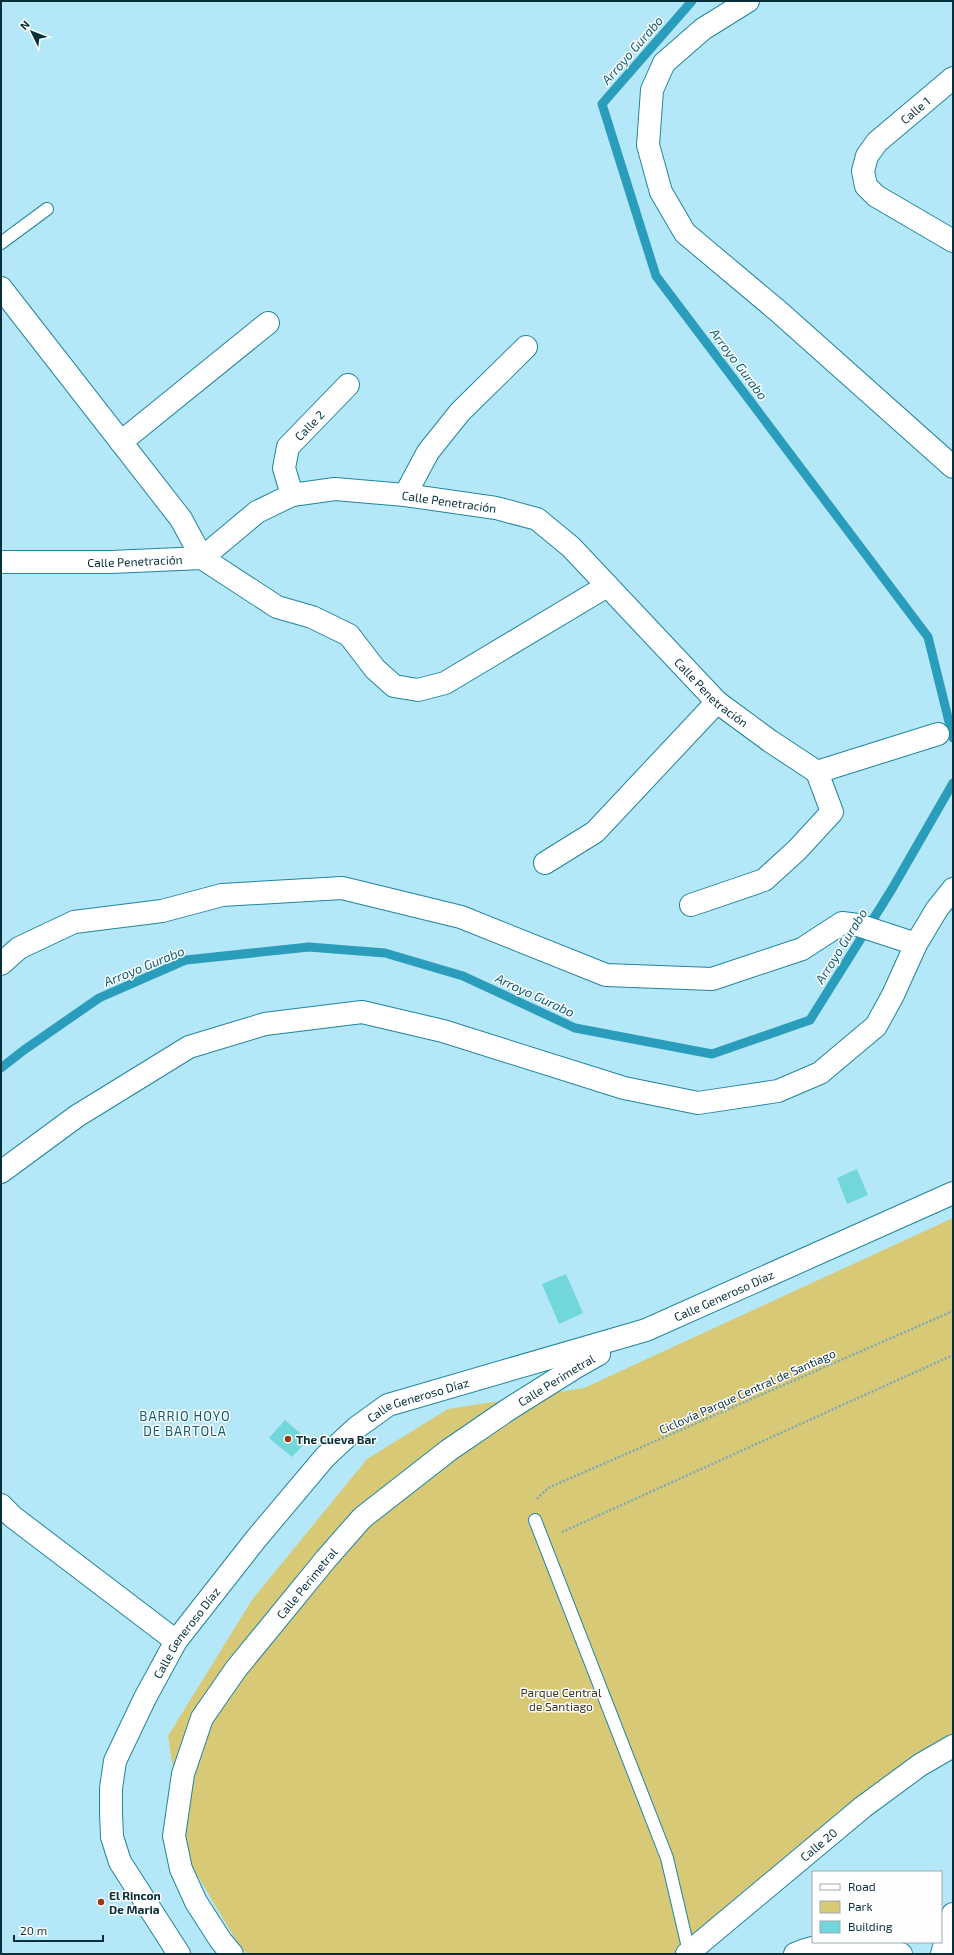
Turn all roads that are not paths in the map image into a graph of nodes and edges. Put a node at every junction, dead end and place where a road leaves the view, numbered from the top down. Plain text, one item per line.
1 (748, 1) edge
2 (953, 78) edge
3 (47, 209) dead end
4 (953, 241) edge
5 (1, 243) edge
6 (1, 288) edge
7 (268, 323) dead end
8 (526, 347) dead end
9 (348, 385) dead end
10 (121, 442) junction
11 (953, 467) edge
12 (405, 494) junction
13 (292, 495) junction
14 (202, 558) junction
15 (1, 562) edge
16 (608, 586) junction
17 (717, 702) junction
18 (938, 734) dead end
19 (818, 772) junction
20 (545, 862) dead end
21 (953, 889) edge
22 (691, 905) dead end
23 (916, 944) junction
24 (1, 964) edge
25 (1, 1172) edge
26 (953, 1193) edge
27 (646, 1330) junction
28 (1, 1505) edge
29 (535, 1520) dead end
30 (176, 1641) junction
31 (953, 1746) edge
32 (953, 1914) edge
33 (689, 1953) edge
34 (179, 1954) edge
35 (232, 1954) edge
36 (795, 1954) edge
37 (901, 1954) edge
38 (942, 1954) edge

1 - 11 street
2 - 4 street, Calle 1
3 - 5 lane
6 - 10 street
7 - 10 street
8 - 12 street
9 - 13 street, Calle 2
10 - 14 street
12 - 13 street, Calle Penetración
12 - 16 street, Calle Penetración
13 - 14 street, Calle Penetración
14 - 15 street, Calle Penetración
14 - 16 street
16 - 17 street, Calle Penetración
17 - 19 street, Calle Penetración
17 - 20 street
18 - 19 street
19 - 22 street
21 - 23 street
23 - 24 street
23 - 25 street
26 - 27 street, Calle Generoso Díaz
27 - 30 street, Calle Generoso Díaz
27 - 35 street, Calle Perimetral
28 - 30 street
29 - 33 lane
30 - 34 street, Calle Generoso Díaz
31 - 33 street, Calle 20
32 - 38 street
36 - 37 street

